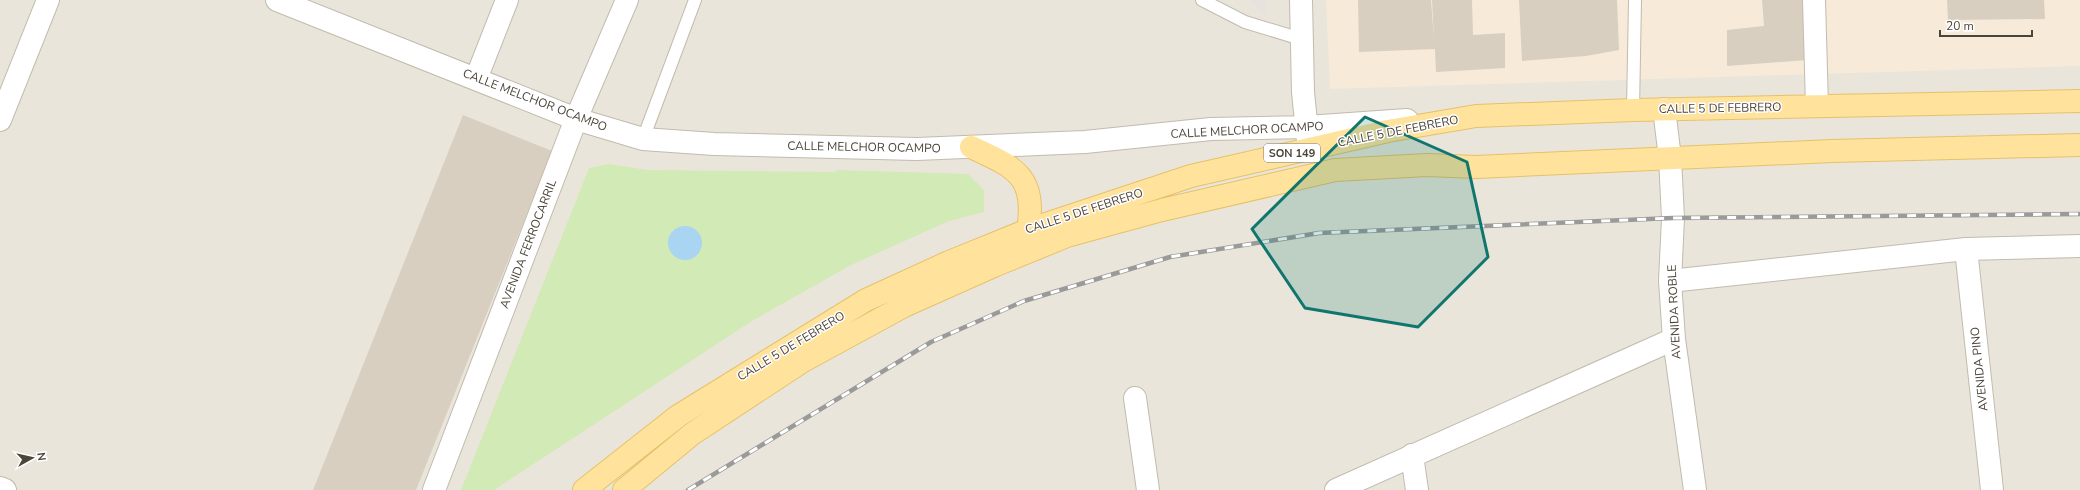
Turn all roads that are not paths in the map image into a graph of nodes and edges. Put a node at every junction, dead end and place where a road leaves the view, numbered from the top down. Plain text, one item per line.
1 (48, 0) edge
2 (277, 0) edge
3 (507, 0) edge
4 (627, 0) edge
5 (695, 0) edge
6 (1202, 0) edge
7 (1301, 0) edge
8 (1635, 0) edge
9 (1814, 0) edge
10 (1301, 39) junction
11 (476, 79) junction
12 (2080, 101) edge
13 (1817, 106) junction
14 (1633, 110) junction
15 (1664, 110) junction
16 (1476, 116) junction
17 (576, 118) junction
18 (0, 120) edge
19 (1307, 127) junction
20 (643, 139) junction
21 (2080, 145) edge
22 (970, 147) junction
23 (1308, 150) junction
24 (1670, 158) junction
25 (1028, 230) junction
26 (2080, 246) edge
27 (1966, 248) junction
28 (1670, 281) junction
29 (1674, 339) junction
30 (1135, 398) dead end
31 (1412, 455) junction
32 (0, 488) edge
33 (4, 490) edge
34 (434, 490) edge
35 (584, 490) edge
36 (624, 490) edge
37 (1148, 490) edge
38 (1336, 490) edge
39 (1417, 490) edge
40 (1695, 490) edge
41 (1992, 490) edge

1 - 18 street
2 - 11 street, CALLE MELCHOR OCAMPO
3 - 11 street
4 - 17 street, AVENIDA FERROCARRIL
5 - 20 lane
6 - 10 lane
7 - 10 street
8 - 14 lane
9 - 13 street
10 - 19 street
11 - 17 street, CALLE MELCHOR OCAMPO
12 - 13 main road, CALLE 5 DE FEBRERO / SON 149
13 - 15 main road, CALLE 5 DE FEBRERO / SON 149
14 - 15 main road, CALLE 5 DE FEBRERO / SON 149
14 - 16 main road, CALLE 5 DE FEBRERO / SON 149
15 - 24 street, AVENIDA ROBLE
16 - 19 street, CALLE MELCHOR OCAMPO
16 - 23 main road, CALLE 5 DE FEBRERO / SON 149
17 - 20 street, CALLE MELCHOR OCAMPO
17 - 34 street, AVENIDA FERROCARRIL
19 - 22 street, CALLE MELCHOR OCAMPO
19 - 23 street
20 - 22 street, CALLE MELCHOR OCAMPO
21 - 24 main road, CALLE 5 DE FEBRERO / SON 149
22 - 25 main road
23 - 25 main road, CALLE 5 DE FEBRERO / SON 149
24 - 28 street, AVENIDA ROBLE
24 - 36 main road, CALLE 5 DE FEBRERO / SON 149
25 - 35 main road, CALLE 5 DE FEBRERO / SON 149
26 - 27 street
27 - 28 street
27 - 41 street, AVENIDA PINO
28 - 29 street, AVENIDA ROBLE
29 - 31 street
29 - 40 street, AVENIDA ROBLE
30 - 37 street
31 - 38 street
31 - 39 street
32 - 33 street

